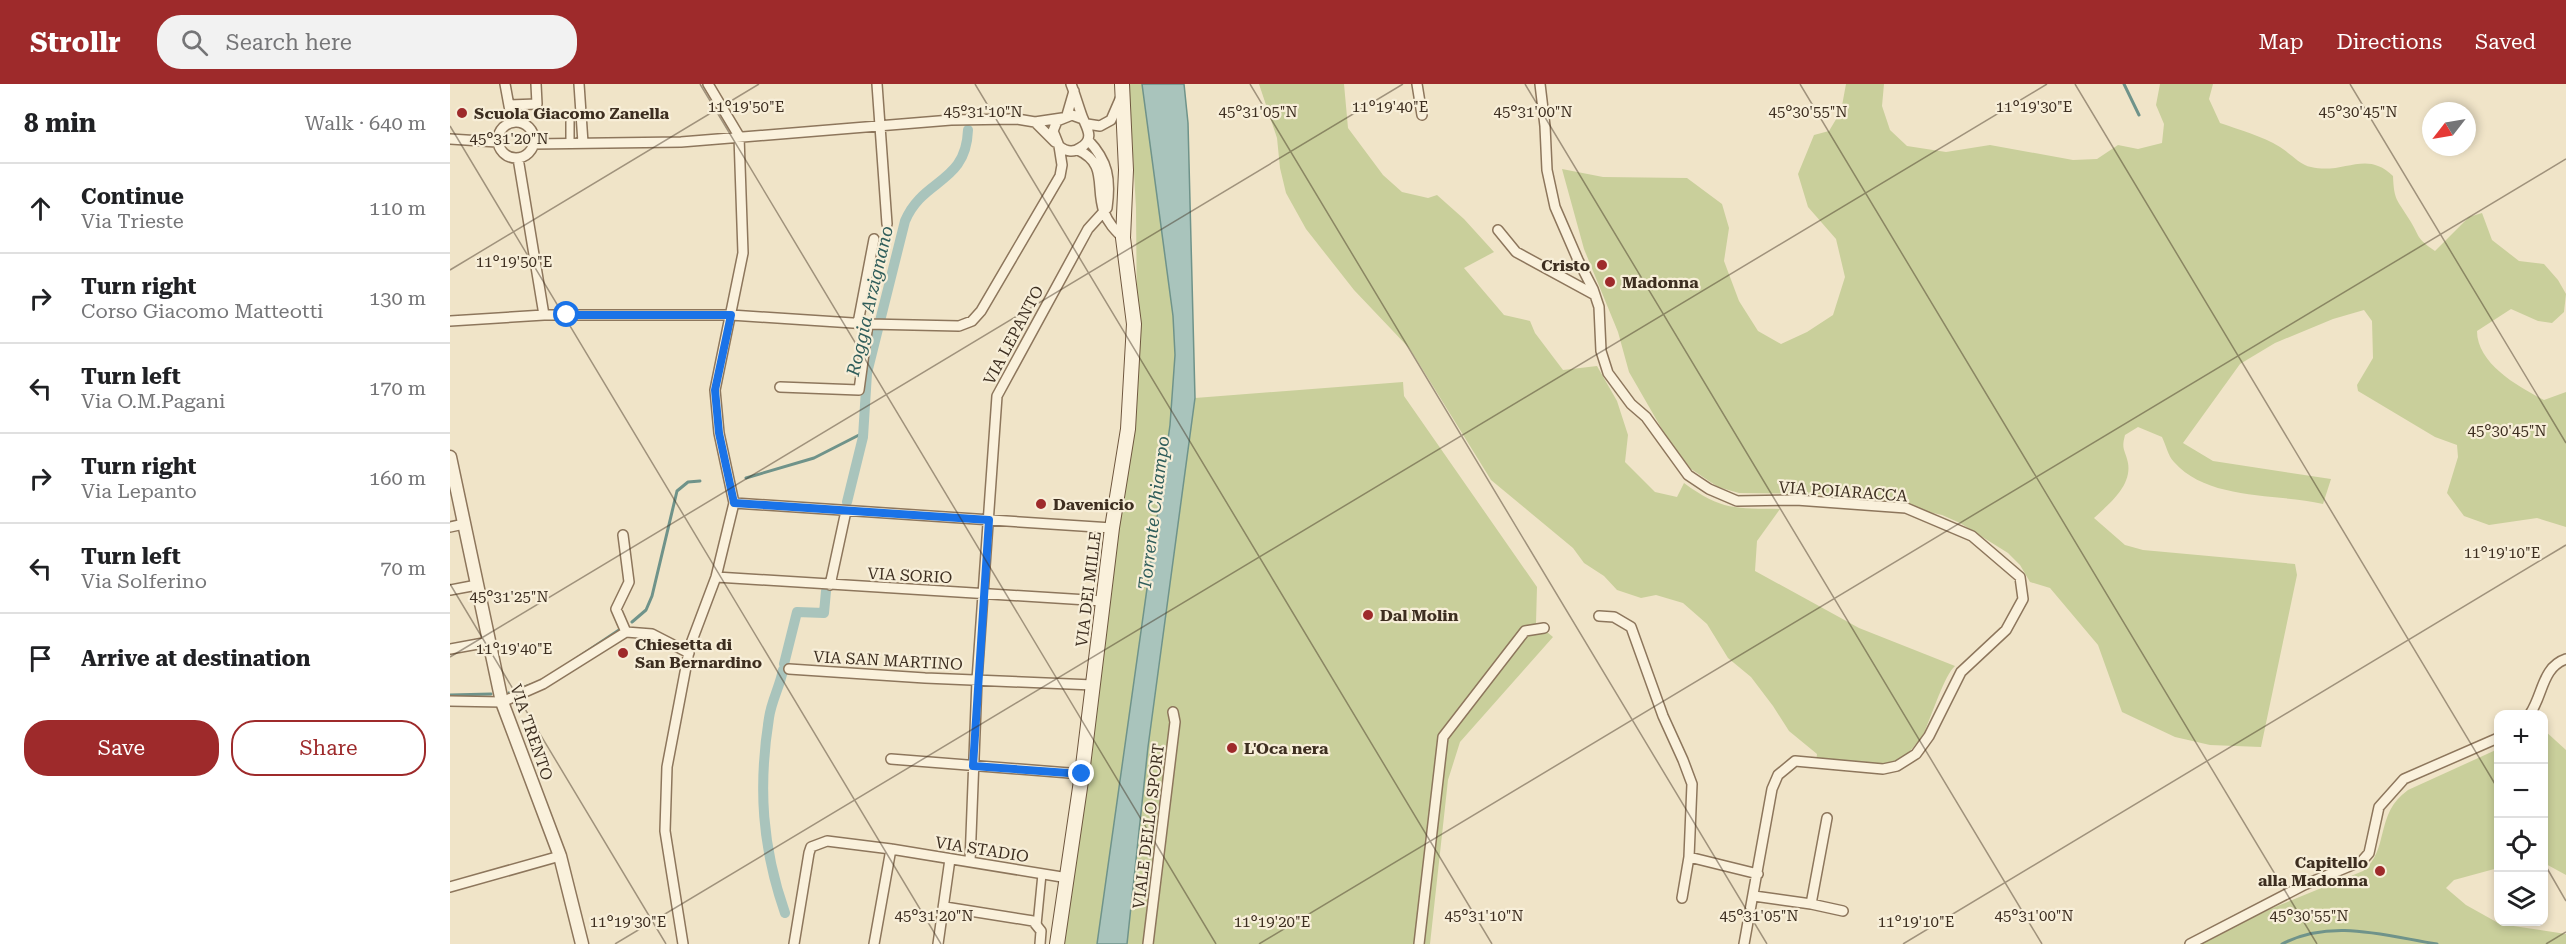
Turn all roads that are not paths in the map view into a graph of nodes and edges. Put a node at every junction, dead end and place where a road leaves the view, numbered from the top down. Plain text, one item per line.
1 (505, 84) edge
2 (536, 84) edge
3 (579, 84) edge
4 (708, 84) edge
5 (877, 84) edge
6 (1417, 84) edge
7 (1540, 84) edge
8 (1073, 87) edge
9 (1123, 88) edge
10 (509, 105) junction
11 (1422, 115) dead end
12 (570, 117) dead end
13 (1064, 117) junction
14 (1085, 121) junction
15 (512, 122) junction
16 (1035, 122) junction
17 (880, 125) junction
18 (739, 136) junction
19 (450, 139) edge
20 (1088, 140) junction
21 (497, 142) junction
22 (570, 143) junction
23 (583, 143) junction
24 (533, 144) junction
25 (1057, 144) junction
26 (1078, 150) junction
27 (518, 158) junction
28 (1103, 208) junction
29 (887, 224) dead end
30 (1110, 225) junction
31 (1090, 226) junction
32 (1498, 230) dead end
33 (1123, 238) junction
34 (874, 239) dead end
35 (1595, 295) junction
36 (544, 315) junction
37 (731, 315) junction
38 (450, 321) edge
39 (858, 323) junction
40 (868, 324) junction
41 (780, 387) dead end
42 (450, 461) edge
43 (734, 503) junction
44 (846, 511) junction
45 (989, 520) junction
46 (464, 524) junction
47 (450, 527) edge
48 (1112, 528) junction
49 (623, 535) dead end
50 (716, 577) junction
51 (477, 585) junction
52 (830, 585) junction
53 (450, 590) edge
54 (984, 594) junction
55 (1103, 601) junction
56 (1599, 616) dead end
57 (1544, 628) dead end
58 (626, 632) junction
59 (489, 642) junction
60 (450, 649) edge
61 (690, 653) junction
62 (2566, 659) edge
63 (789, 669) dead end
64 (978, 680) junction
65 (1093, 685) junction
66 (450, 701) edge
67 (502, 702) junction
68 (2532, 710) edge
69 (1173, 712) dead end
70 (2494, 740) edge
71 (891, 759) dead end
72 (973, 766) junction
73 (1082, 774) junction
74 (1827, 818) dead end
75 (891, 849) junction
76 (560, 856) junction
77 (1689, 857) junction
78 (950, 859) junction
79 (970, 862) junction
80 (1042, 874) junction
81 (1758, 874) junction
82 (1068, 878) junction
83 (450, 887) edge
84 (1754, 896) junction
85 (1682, 898) dead end
86 (1811, 904) junction
87 (945, 907) junction
88 (1843, 910) dead end
89 (1036, 925) junction
90 (582, 944) edge
91 (683, 944) edge
92 (794, 944) edge
93 (874, 944) edge
94 (938, 944) edge
95 (1040, 944) edge
96 (1057, 944) edge
97 (1148, 944) edge
98 (1419, 944) edge
99 (1744, 944) edge
100 (2190, 944) edge

1 - 10 street
2 - 10 street
3 - 23 street
4 - 18 street
5 - 17 street
6 - 11 street
7 - 35 street, VIA POIARACCA
8 - 13 street
8 - 14 street
9 - 14 street
9 - 33 main road, VIA DEI MILLE
10 - 15 street
12 - 22 street
13 - 14 street
13 - 16 street
13 - 25 street
14 - 20 street
15 - 21 street
15 - 24 street
16 - 17 street
16 - 25 street
17 - 18 street
17 - 29 street
18 - 23 street
18 - 37 street
19 - 21 street
20 - 26 street
20 - 28 street
21 - 27 street
22 - 23 street
22 - 24 street
24 - 27 street
25 - 26 street
25 - 40 street
26 - 28 street
27 - 36 street
28 - 30 street
28 - 31 street, VIA LEPANTO
30 - 31 street
30 - 33 street
31 - 45 street, VIA LEPANTO
32 - 35 street
33 - 48 main road, VIA DEI MILLE
34 - 39 street
35 - 81 street, VIA POIARACCA
36 - 37 street
36 - 38 street
37 - 39 street
37 - 43 street
39 - 40 street
40 - 41 street
42 - 46 street, VIA TRENTO
43 - 44 street
43 - 50 street
44 - 45 street
44 - 52 street
45 - 48 street
45 - 54 street, VIA LEPANTO
46 - 47 street
46 - 51 street, VIA TRENTO
48 - 55 main road, VIA DEI MILLE
49 - 58 street
50 - 52 street, VIA SORIO
50 - 61 street
51 - 53 street
51 - 59 street, VIA TRENTO
52 - 54 street, VIA SORIO
54 - 55 street, VIA SORIO
54 - 64 street, VIA LEPANTO
55 - 65 main road, VIA DEI MILLE
56 - 77 street
57 - 98 street
58 - 61 street
58 - 67 street
59 - 60 street
59 - 67 street, VIA TRENTO
61 - 91 street
62 - 68 street
63 - 64 street, VIA SAN MARTINO
64 - 65 street, VIA SAN MARTINO
64 - 72 street, VIA LEPANTO
65 - 73 main road, VIA DEI MILLE
66 - 67 street
67 - 76 street, VIA TRENTO
69 - 97 street, VIALE DELLO SPORT
70 - 100 street
71 - 72 street
72 - 73 street
72 - 79 street, VIA LEPANTO
73 - 82 main road, VIA DEI MILLE
74 - 86 street
75 - 78 street, VIA STADIO
75 - 92 street, VIA STADIO
75 - 93 street
76 - 83 street
76 - 90 street, VIA TRENTO
77 - 81 street
77 - 85 street
78 - 79 street, VIA STADIO
78 - 87 street
79 - 80 street, VIA STADIO
80 - 82 street, VIA STADIO
80 - 89 street
81 - 84 street, VIA POIARACCA
82 - 96 main road, VIA DEI MILLE
84 - 86 street
84 - 99 street, VIA POIARACCA
86 - 88 street
87 - 89 street
87 - 94 street
89 - 95 street

